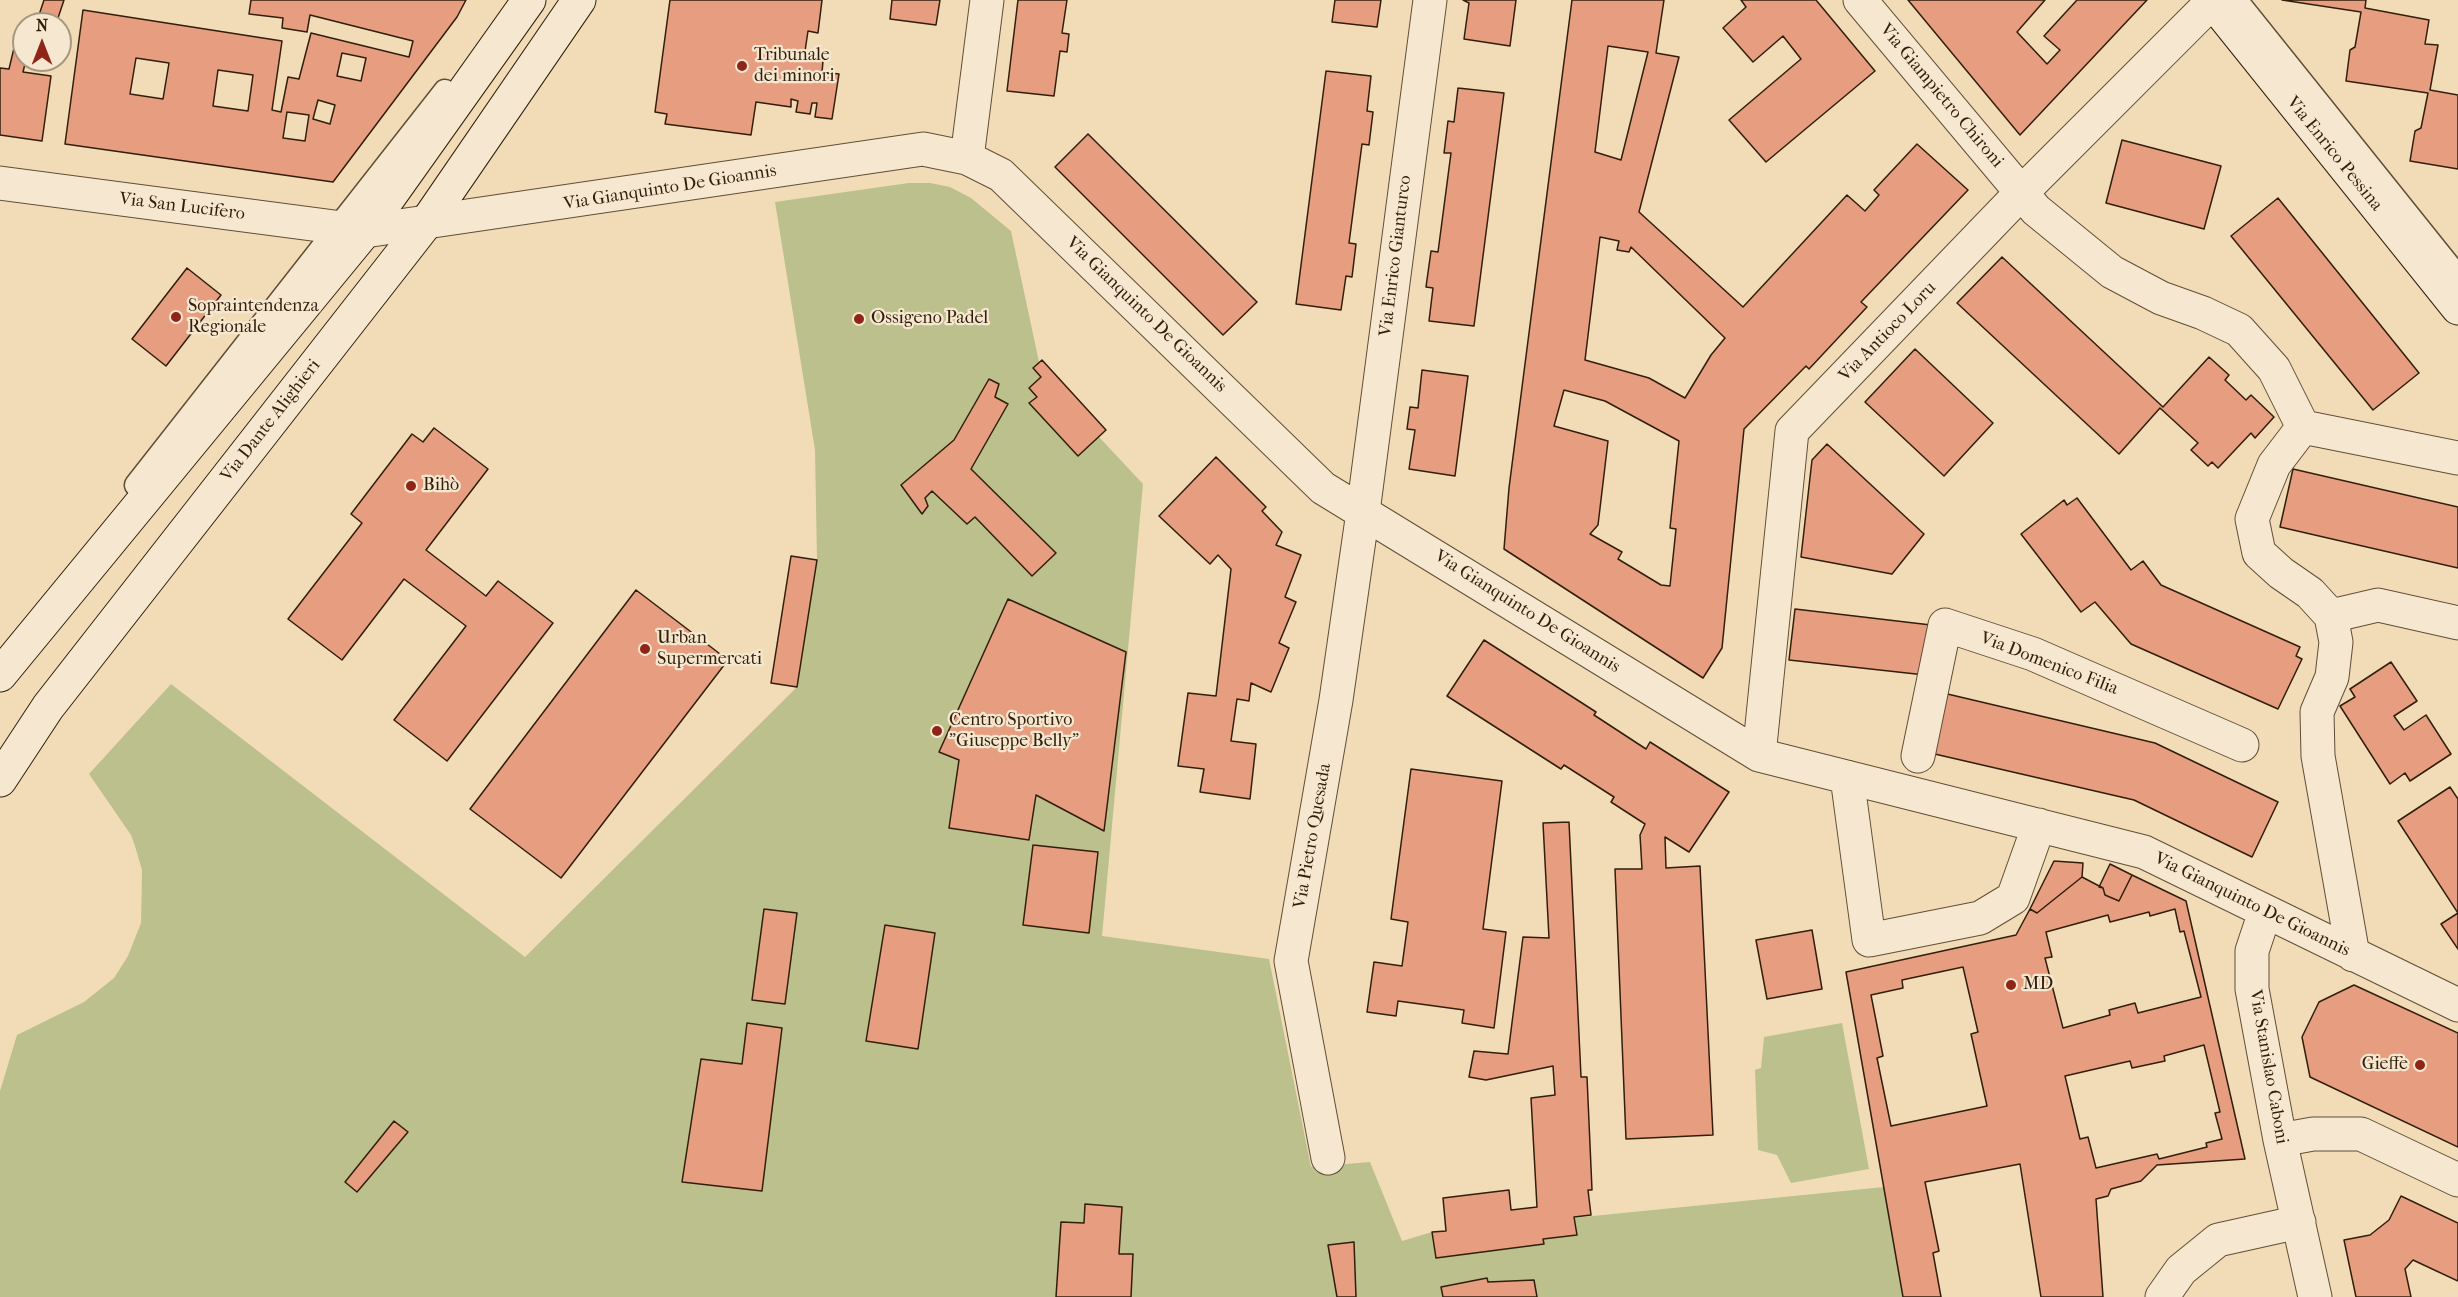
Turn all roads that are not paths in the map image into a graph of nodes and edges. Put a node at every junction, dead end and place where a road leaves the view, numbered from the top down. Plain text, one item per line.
1 (511, 0) edge
2 (530, 0) edge
3 (579, 0) edge
4 (987, 0) edge
5 (1430, 0) edge
6 (1860, 0) edge
7 (2219, 1) edge
8 (967, 158) junction
9 (0, 183) edge
10 (2022, 192) junction
11 (426, 223) junction
12 (352, 230) junction
13 (2458, 277) edge
14 (2458, 308) edge
15 (2302, 427) junction
16 (2458, 439) edge
17 (2419, 451) junction
18 (2458, 458) edge
19 (1363, 512) junction
20 (2331, 616) junction
21 (2458, 623) edge
22 (0, 655) edge
23 (0, 675) edge
24 (2242, 745) dead end
25 (1759, 755) junction
26 (1918, 756) dead end
27 (2, 772) edge
28 (1846, 777) junction
29 (2039, 825) junction
30 (2265, 912) junction
31 (2353, 955) junction
32 (2458, 1005) edge
33 (2280, 1140) junction
34 (1328, 1158) dead end
35 (2458, 1180) edge
36 (2299, 1222) junction
37 (2162, 1297) edge
38 (2315, 1297) edge

1 - 12 lane
2 - 12 street
3 - 11 street, Via Dante Alighieri
4 - 8 street
5 - 19 street, Via Enrico Gianturco
6 - 10 street, Via Giampietro Chironi
7 - 10 street, Via Antioco Loru
7 - 13 lane
7 - 14 street, Via Enrico Pessina
8 - 11 street, Via Gianquinto De Gioannis
8 - 19 street, Via Gianquinto De Gioannis
9 - 12 street, Via San Lucifero
10 - 15 street, Via Giampietro Chironi
10 - 25 street, Via Antioco Loru
11 - 12 street, Via Gianquinto De Gioannis
11 - 27 street, Via Dante Alighieri
12 - 22 lane
12 - 23 street
15 - 17 street
15 - 20 street
16 - 17 street
17 - 18 street
19 - 25 street, Via Gianquinto De Gioannis
19 - 34 street, Via Pietro Quesada
20 - 21 street
20 - 31 street
24 - 26 street, Via Domenico Filia
25 - 28 street, Via Gianquinto De Gioannis
28 - 29 street, Via Gianquinto De Gioannis
28 - 29 street
29 - 30 street, Via Gianquinto De Gioannis
30 - 31 street, Via Gianquinto De Gioannis
30 - 33 street, Via Stanislao Caboni
31 - 32 street, Via Gianquinto De Gioannis
33 - 35 street
33 - 36 street, Via Stanislao Caboni
36 - 37 street
36 - 38 street, Via Stanislao Caboni

